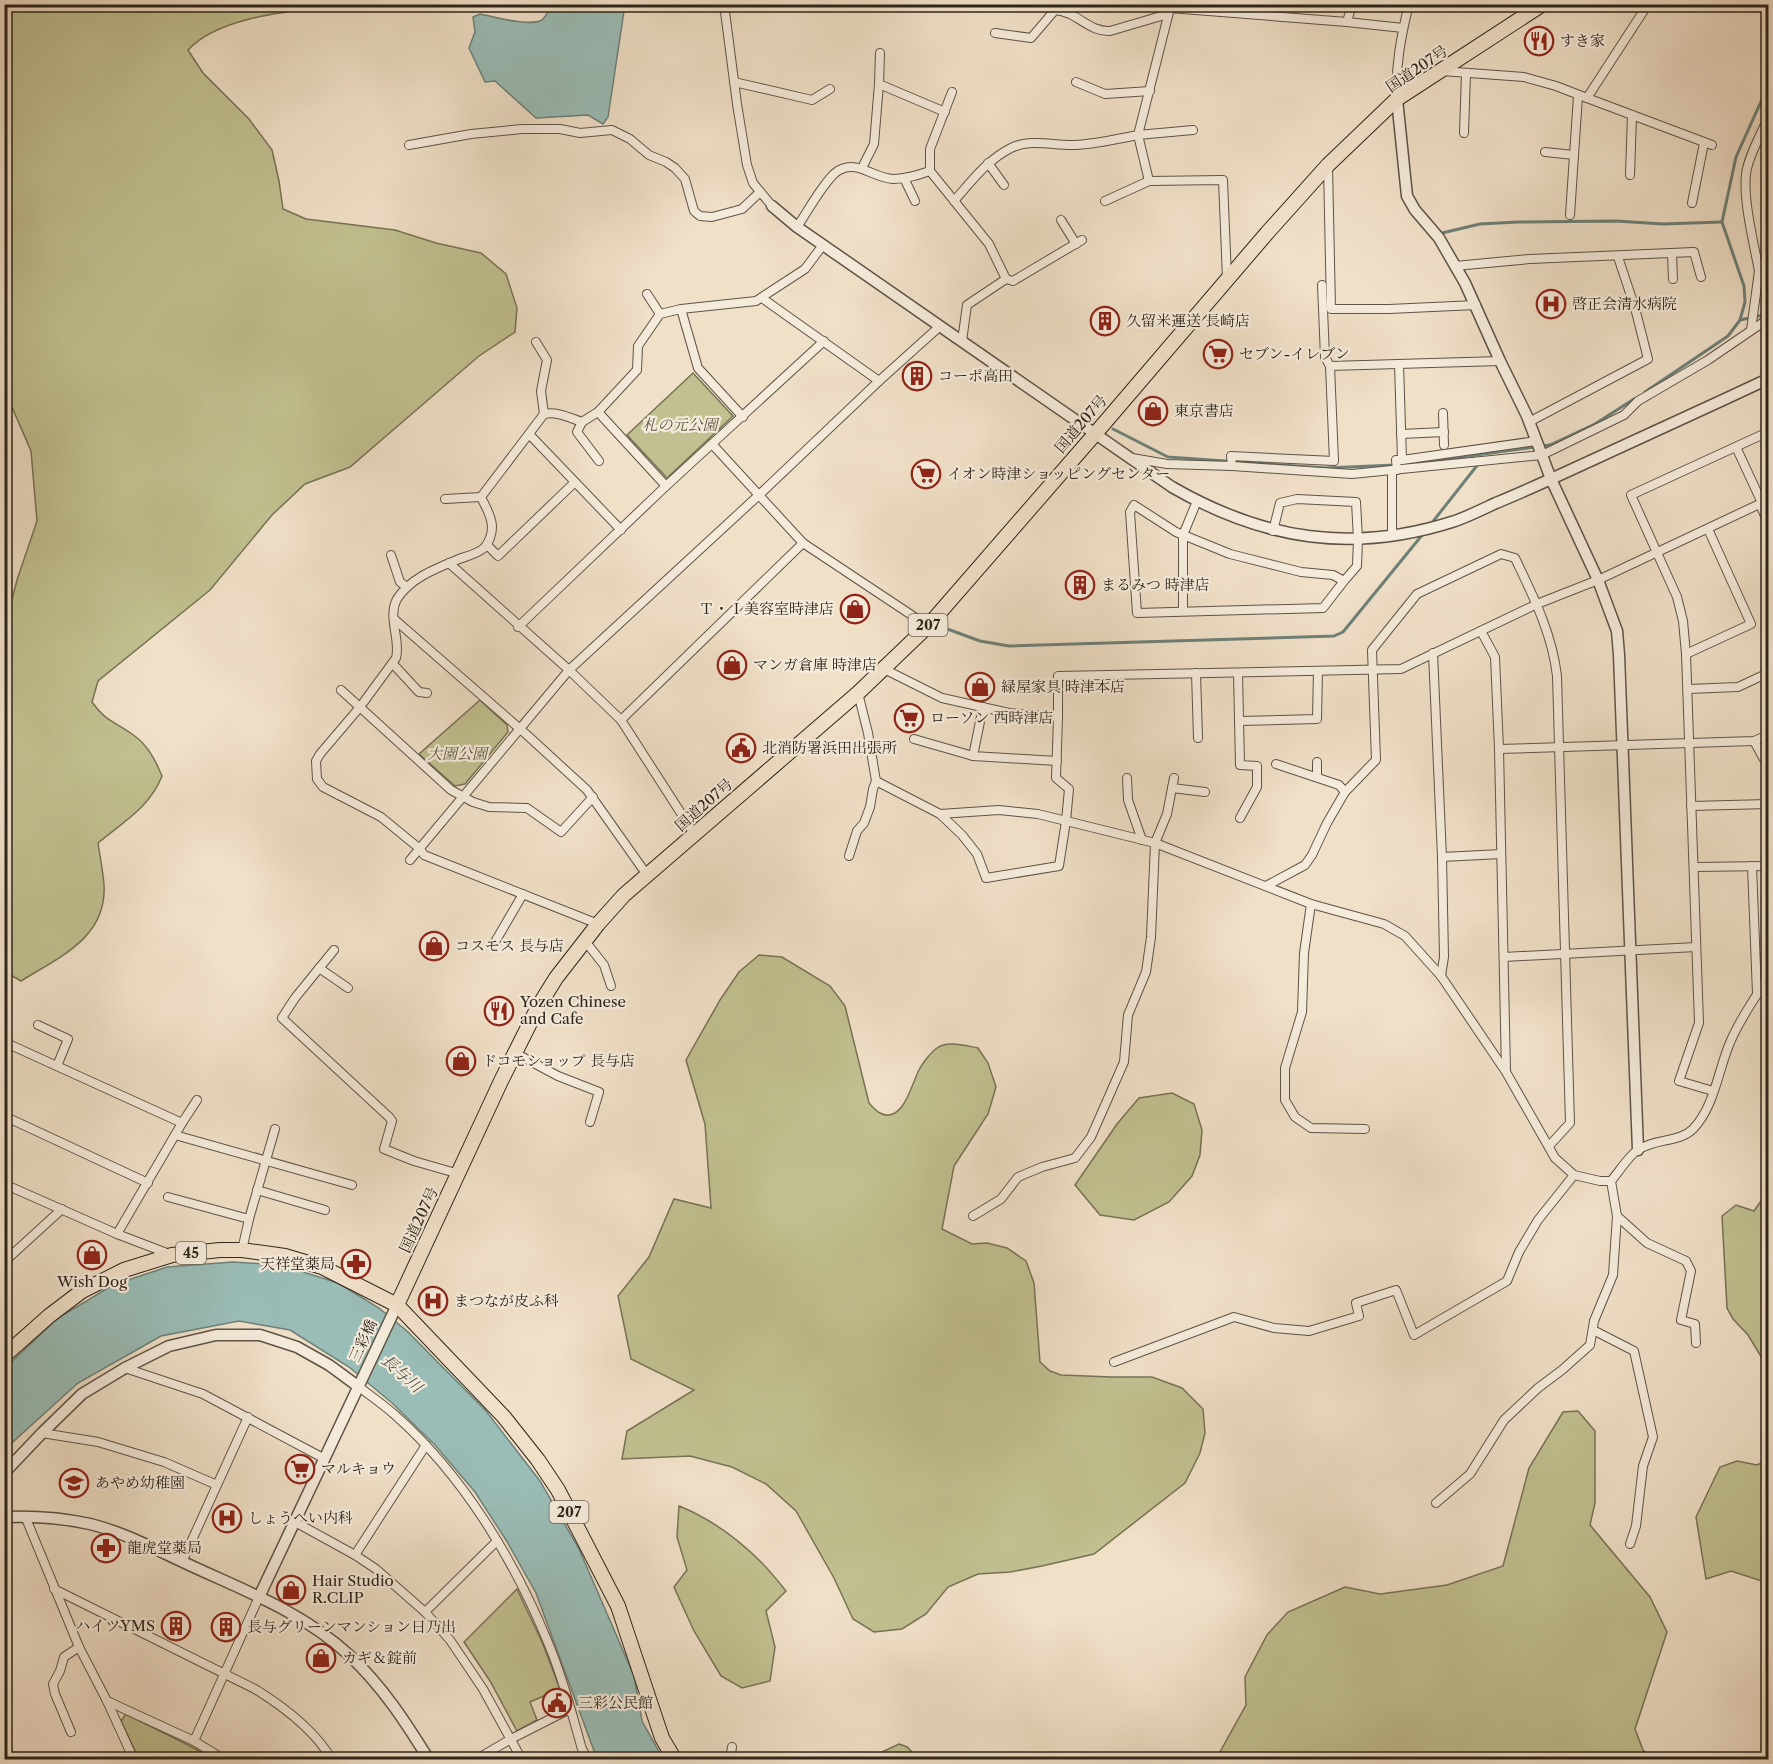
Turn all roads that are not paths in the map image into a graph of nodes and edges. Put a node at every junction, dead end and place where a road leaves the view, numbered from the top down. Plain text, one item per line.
1 (724, 4) edge
2 (1352, 4) edge
3 (1409, 4) edge
4 (1543, 4) edge
5 (1648, 4) edge
6 (1170, 9) edge
7 (1347, 22) junction
8 (1403, 28) junction
9 (995, 33) dead end
10 (880, 53) dead end
11 (1442, 71) junction
12 (1466, 73) junction
13 (734, 81) junction
14 (1076, 81) dead end
15 (879, 84) junction
16 (830, 88) dead end
17 (952, 92) dead end
18 (1150, 92) junction
19 (1583, 97) junction
20 (1397, 99) junction
21 (945, 112) junction
22 (1632, 115) junction
23 (1768, 118) edge
24 (1193, 130) dead end
25 (1464, 133) dead end
26 (1138, 135) junction
27 (409, 145) dead end
28 (1545, 152) dead end
29 (1574, 155) junction
30 (988, 163) junction
31 (1328, 165) junction
32 (862, 168) junction
33 (930, 171) junction
34 (1630, 175) dead end
35 (904, 178) junction
36 (1149, 181) junction
37 (1004, 185) dead end
38 (760, 192) junction
39 (915, 201) dead end
40 (954, 201) junction
41 (1105, 201) dead end
42 (1692, 203) dead end
43 (772, 206) joint
44 (1570, 215) dead end
45 (1061, 220) dead end
46 (797, 227) junction
47 (823, 245) junction
48 (1672, 254) junction
49 (1618, 257) junction
50 (1455, 266) junction
51 (1759, 271) junction
52 (1768, 272) edge
53 (1701, 277) dead end
54 (1006, 279) junction
55 (1673, 279) dead end
56 (1227, 280) junction
57 (1322, 285) dead end
58 (647, 294) dead end
59 (762, 298) junction
60 (1476, 305) junction
61 (681, 309) junction
62 (660, 314) junction
63 (1768, 319) edge
64 (939, 327) junction
65 (1751, 330) junction
66 (824, 341) junction
67 (962, 341) junction
68 (536, 342) dead end
69 (1500, 361) junction
70 (1399, 364) junction
71 (1330, 366) junction
72 (1768, 379) edge
73 (879, 381) junction
74 (598, 412) junction
75 (1443, 413) dead end
76 (544, 414) junction
77 (743, 417) junction
78 (582, 422) junction
79 (1529, 422) junction
80 (1444, 432) junction
81 (1768, 432) edge
82 (528, 434) junction
83 (1095, 434) junction
84 (1401, 434) junction
85 (1536, 441) junction
86 (712, 444) junction
87 (1444, 445) dead end
88 (1736, 447) junction
89 (1542, 455) junction
90 (1130, 458) junction
91 (599, 460) dead end
92 (1397, 465) junction
93 (1232, 466) junction
94 (1551, 479) junction
95 (575, 482) junction
96 (666, 486) junction
97 (760, 494) junction
98 (481, 496) junction
99 (445, 499) dead end
100 (1197, 501) junction
101 (1764, 502) edge
102 (1768, 524) edge
103 (1708, 529) junction
104 (621, 530) junction
105 (1273, 531) junction
106 (1183, 535) junction
107 (1392, 536) junction
108 (1358, 539) junction
109 (803, 543) junction
110 (487, 545) junction
111 (1658, 552) junction
112 (391, 555) dead end
113 (449, 563) junction
114 (1344, 580) junction
115 (1598, 580) junction
116 (407, 587) junction
117 (1537, 604) junction
118 (1183, 611) junction
119 (394, 619) junction
120 (928, 626) junction
121 (518, 627) junction
122 (1481, 631) junction
123 (1433, 653) junction
124 (1686, 654) junction
125 (393, 664) junction
126 (884, 669) junction
127 (569, 670) junction
128 (1373, 670) junction
129 (1318, 671) junction
130 (1238, 672) junction
131 (1768, 673) edge
132 (1196, 674) junction
133 (1688, 689) junction
134 (341, 690) dead end
135 (427, 693) dead end
136 (858, 693) junction
137 (360, 707) junction
138 (983, 707) junction
139 (1058, 717) junction
140 (621, 720) junction
141 (1239, 721) junction
142 (520, 728) junction
143 (1768, 735) edge
144 (1198, 738) dead end
145 (914, 739) dead end
146 (1754, 741) junction
147 (1688, 745) junction
148 (1622, 746) junction
149 (1558, 747) junction
150 (1499, 749) junction
151 (973, 756) junction
152 (1057, 761) junction
153 (1765, 761) dead end
154 (1317, 762) dead end
155 (1276, 764) dead end
156 (1317, 777) junction
157 (1127, 778) dead end
158 (876, 781) junction
159 (1205, 792) dead end
160 (1345, 792) junction
161 (463, 796) junction
162 (593, 797) junction
163 (1768, 804) edge
164 (1691, 806) junction
165 (940, 814) junction
166 (1240, 818) dead end
167 (1066, 821) junction
168 (695, 835) junction
169 (1142, 840) junction
170 (1155, 843) junction
171 (420, 849) junction
172 (1501, 854) junction
173 (849, 856) dead end
174 (1442, 857) junction
175 (410, 860) dead end
176 (1752, 866) junction
177 (1768, 866) edge
178 (1695, 867) junction
179 (647, 875) junction
180 (1266, 886) junction
181 (523, 894) junction
182 (1311, 904) junction
183 (598, 924) junction
184 (585, 941) junction
185 (495, 942) dead end
186 (1696, 947) junction
187 (333, 950) dead end
188 (1629, 951) junction
189 (1565, 954) junction
190 (1504, 957) junction
191 (319, 968) junction
192 (1441, 976) junction
193 (1768, 978) edge
194 (611, 986) dead end
195 (348, 988) dead end
196 (1757, 994) junction
197 (39, 1025) dead end
198 (4, 1042) edge
199 (515, 1053) junction
200 (57, 1066) junction
201 (1506, 1072) junction
202 (1713, 1091) junction
203 (197, 1100) dead end
204 (4, 1116) edge
205 (590, 1122) dead end
206 (182, 1124) junction
207 (275, 1129) dead end
208 (1365, 1129) dead end
209 (175, 1135) junction
210 (1549, 1146) junction
211 (1638, 1150) junction
212 (266, 1161) junction
213 (459, 1174) junction
214 (1574, 1175) junction
215 (1611, 1180) junction
216 (148, 1183) junction
217 (4, 1184) edge
218 (352, 1185) dead end
219 (257, 1190) junction
220 (168, 1197) dead end
221 (62, 1209) junction
222 (325, 1210) dead end
223 (973, 1216) dead end
224 (1617, 1216) junction
225 (249, 1220) junction
226 (117, 1233) junction
227 (242, 1250) junction
228 (172, 1255) junction
229 (4, 1262) edge
230 (395, 1309) junction
231 (1593, 1330) junction
232 (1696, 1343) dead end
233 (4, 1356) edge
234 (1114, 1362) dead end
235 (125, 1368) junction
236 (360, 1384) junction
237 (248, 1417) junction
238 (42, 1433) junction
239 (426, 1445) junction
240 (325, 1459) junction
241 (4, 1473) edge
242 (217, 1485) junction
243 (1436, 1503) dead end
244 (24, 1516) junction
245 (4, 1517) edge
246 (295, 1522) junction
247 (497, 1541) junction
248 (1630, 1544) dead end
249 (356, 1555) junction
250 (182, 1562) junction
251 (54, 1590) junction
252 (259, 1597) junction
253 (425, 1612) junction
254 (79, 1647) junction
255 (225, 1674) junction
256 (107, 1701) junction
257 (570, 1709) junction
258 (71, 1732) dead end
259 (511, 1739) junction
260 (194, 1741) junction
261 (732, 1747) dead end
262 (134, 1760) edge
263 (225, 1760) edge
264 (332, 1760) edge
265 (429, 1760) edge
266 (476, 1760) edge
267 (522, 1760) edge
268 (588, 1760) edge
269 (675, 1760) edge
270 (730, 1760) edge

1 - 13 street
2 - 7 street
3 - 8 street
4 - 11 main road, 国道207号 / 207
5 - 19 street
6 - 7 street
6 - 9 street
6 - 18 street
7 - 8 street
8 - 20 street
10 - 15 street
11 - 12 street
11 - 20 main road, 国道207号 / 207
12 - 19 street
12 - 25 street
13 - 16 street
13 - 38 street
14 - 18 street
15 - 21 street
15 - 32 street
17 - 21 street
18 - 26 street
19 - 22 street
19 - 29 street
20 - 31 main road, 国道207号 / 207
20 - 50 street
21 - 33 street
22 - 34 street
22 - 42 street
23 - 51 street
24 - 26 street
26 - 30 street
26 - 36 street
27 - 38 street
28 - 29 street
29 - 44 street
30 - 37 street
30 - 40 street
31 - 56 main road, 国道207号 / 207
31 - 60 street
32 - 35 street
32 - 46 street
33 - 35 street
33 - 40 street
35 - 39 street
36 - 41 street
36 - 56 street
38 - 43 street
40 - 54 street
43 - 46 street
45 - 54 street
46 - 47 street
47 - 59 street
47 - 64 street
48 - 49 street
48 - 53 street
48 - 55 street
49 - 50 street
49 - 79 street
50 - 60 street
51 - 52 street
51 - 65 street
54 - 67 street
56 - 83 main road, 国道207号 / 207
57 - 71 street
58 - 62 street
59 - 61 street
59 - 66 street
60 - 69 street
61 - 62 street
61 - 77 street
62 - 74 street
63 - 65 street
64 - 67 street
64 - 73 street
65 - 89 street
66 - 73 street
66 - 77 street
67 - 83 street
68 - 76 street
69 - 70 street
69 - 79 street
70 - 71 street
70 - 84 street
71 - 93 street
72 - 94 street
73 - 97 street
74 - 78 street
74 - 96 street
75 - 80 street
76 - 78 street
76 - 82 street
77 - 86 street
78 - 91 street
79 - 85 street
80 - 84 street
80 - 87 street
81 - 88 street
82 - 95 street
82 - 98 street
83 - 90 street
83 - 120 main road, 国道207号 / 207
84 - 92 street
85 - 89 street
85 - 92 street
86 - 96 street
86 - 97 street
88 - 101 street
88 - 111 street
89 - 92 street
89 - 94 street
90 - 93 street
90 - 100 street
92 - 93 street
92 - 107 street
94 - 107 street
94 - 115 street
95 - 104 street
95 - 110 street
96 - 104 street
97 - 109 street
97 - 127 street
98 - 99 street
98 - 110 street
100 - 105 street
100 - 106 street
101 - 102 street
101 - 103 street
103 - 111 street
103 - 124 street
104 - 121 street
105 - 108 street
105 - 108 street
106 - 114 street
106 - 118 street
106 - 118 street
107 - 108 street
108 - 114 street
109 - 120 street
109 - 140 street
110 - 113 street
111 - 115 street
111 - 124 street
112 - 116 street
113 - 116 street
113 - 121 street
114 - 118 street
115 - 117 street
115 - 148 street
116 - 119 street
117 - 122 street
117 - 128 street
117 - 149 street
119 - 125 street
119 - 142 street
120 - 126 main road, 国道207号 / 207
121 - 127 street
122 - 123 street
122 - 150 street
123 - 128 street
123 - 174 street
124 - 133 street
125 - 135 street
125 - 137 street
126 - 136 main road, 国道207号 / 207
126 - 138 street
127 - 140 street
127 - 142 street
128 - 129 street
128 - 160 street
129 - 130 street
129 - 141 street
130 - 132 street
130 - 141 street
131 - 133 street
132 - 139 street
132 - 144 street
133 - 147 street
134 - 137 street
136 - 158 street
136 - 168 main road, 国道207号 / 207
137 - 161 street
137 - 171 street
138 - 139 street
138 - 151 street
139 - 152 street
140 - 168 street
141 - 166 street
142 - 161 street
142 - 162 street
143 - 146 street
145 - 151 street
146 - 147 street
146 - 153 street
147 - 148 street
147 - 164 street
148 - 149 street
148 - 188 street
149 - 150 street
149 - 189 street
150 - 172 street
151 - 152 street
152 - 167 street
154 - 156 street
155 - 156 street
156 - 160 street
157 - 169 street
158 - 165 street
158 - 173 street
159 - 170 street
160 - 180 street
161 - 162 street
161 - 171 street
162 - 179 street
163 - 164 street
164 - 178 street
165 - 167 street
165 - 167 street
167 - 169 street
168 - 179 main road, 国道207号 / 207
169 - 170 street
170 - 180 street
170 - 223 street
171 - 175 street
171 - 181 street
172 - 174 street
172 - 190 street
174 - 192 street
176 - 177 street
176 - 178 street
176 - 196 street
178 - 186 street
179 - 183 main road, 国道207号 / 207
180 - 182 street
181 - 183 street
181 - 185 street
182 - 192 street
182 - 208 street
183 - 184 main road, 国道207号 / 207
184 - 194 street
184 - 199 main road, 国道207号 / 207
186 - 188 street
186 - 202 street
187 - 191 street
188 - 189 street
188 - 211 street
189 - 190 street
189 - 210 street
190 - 201 street
191 - 195 street
191 - 213 street
192 - 201 street
193 - 196 street
196 - 202 street
197 - 200 street
198 - 200 street
199 - 205 street
199 - 213 main road, 国道207号 / 207
200 - 206 street
201 - 210 street
202 - 211 street
203 - 206 street
204 - 216 street
206 - 209 street
207 - 212 street
209 - 212 street
209 - 216 street
210 - 214 street
211 - 215 street
212 - 218 street
212 - 219 street
213 - 230 main road, 国道207号 / 207
214 - 215 street
214 - 234 street
215 - 224 street
216 - 226 street
217 - 221 street
219 - 222 street
219 - 225 street
220 - 225 street
221 - 226 street
221 - 229 street
224 - 231 street
224 - 232 street
225 - 227 street
226 - 228 street
227 - 228 main road, 45
227 - 230 main road, 45
228 - 233 main road, 45
230 - 236 street, 三彩橋
230 - 269 main road, 207
231 - 243 street
231 - 248 street
235 - 236 street
235 - 237 street
235 - 238 street
236 - 239 street
236 - 240 street, 三彩橋
237 - 240 street
237 - 242 street
238 - 241 street
238 - 242 street
239 - 247 street
239 - 249 street
240 - 246 street, 三彩橋
242 - 250 street
244 - 245 street
244 - 250 street
244 - 251 street
246 - 249 street
246 - 252 street, 三彩橋
247 - 253 street
247 - 257 street
249 - 253 street
250 - 252 street
251 - 254 street
251 - 255 street
252 - 255 street
252 - 265 street
253 - 259 street
254 - 256 street
254 - 258 street
255 - 260 street
255 - 264 street
256 - 260 street
256 - 262 street
257 - 259 street
257 - 268 street
259 - 266 street
259 - 267 street
260 - 263 street
261 - 270 street

